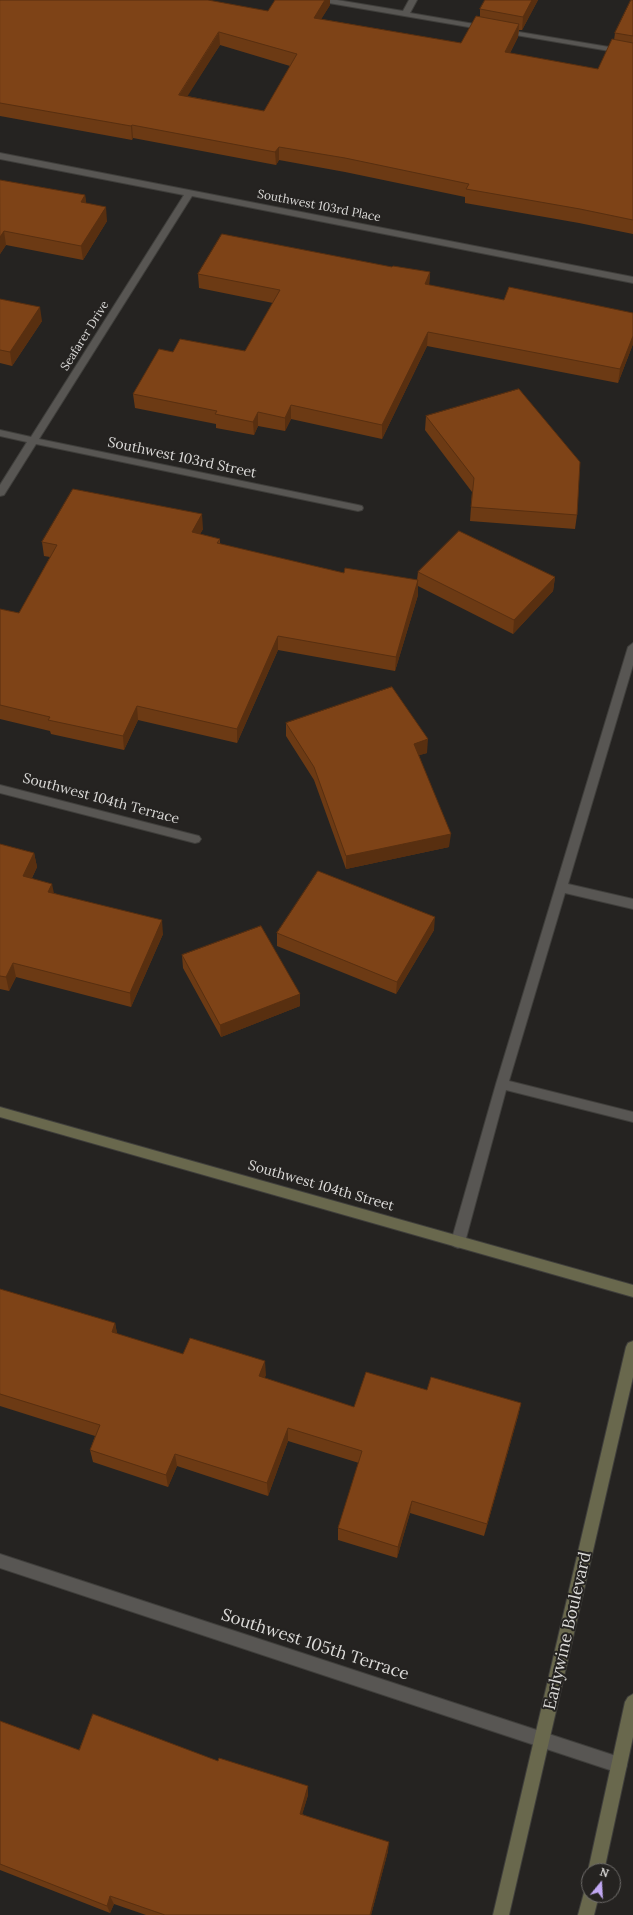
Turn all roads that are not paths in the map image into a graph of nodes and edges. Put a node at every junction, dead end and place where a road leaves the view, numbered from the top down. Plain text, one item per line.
1 (323, 0) edge
2 (413, 0) edge
3 (405, 14) junction
4 (633, 53) edge
5 (0, 156) edge
6 (190, 192) junction
7 (633, 280) edge
8 (0, 433) edge
9 (32, 441) junction
10 (0, 493) edge
11 (358, 508) dead end
12 (633, 647) edge
13 (0, 789) edge
14 (195, 839) dead end
15 (560, 887) junction
16 (633, 904) edge
17 (502, 1084) junction
18 (0, 1112) edge
19 (633, 1117) edge
20 (458, 1242) junction
21 (633, 1290) edge
22 (633, 1346) edge
23 (0, 1560) edge
24 (633, 1702) edge
25 (543, 1740) junction
26 (619, 1765) junction
27 (598, 1863) edge
28 (589, 1903) edge
29 (502, 1915) edge
30 (586, 1915) edge

1 - 3 street
2 - 3 street
3 - 4 street
5 - 6 street, Southwest 103rd Place
6 - 7 street, Southwest 103rd Place
6 - 9 street, Seafarer Drive
8 - 9 street, Southwest 103rd Street
9 - 10 street, Seafarer Drive
9 - 11 street, Southwest 103rd Street
12 - 15 street
13 - 14 street, Southwest 104th Terrace
15 - 16 street
15 - 17 street
17 - 19 street
17 - 20 street
18 - 20 street, Southwest 104th Street
20 - 21 street, Southwest 104th Street
22 - 25 street, Earlywine Boulevard
23 - 25 street, Southwest 105th Terrace
24 - 26 street
25 - 26 street, Southwest 105th Terrace
25 - 29 street, Earlywine Boulevard
26 - 27 street
28 - 30 street

